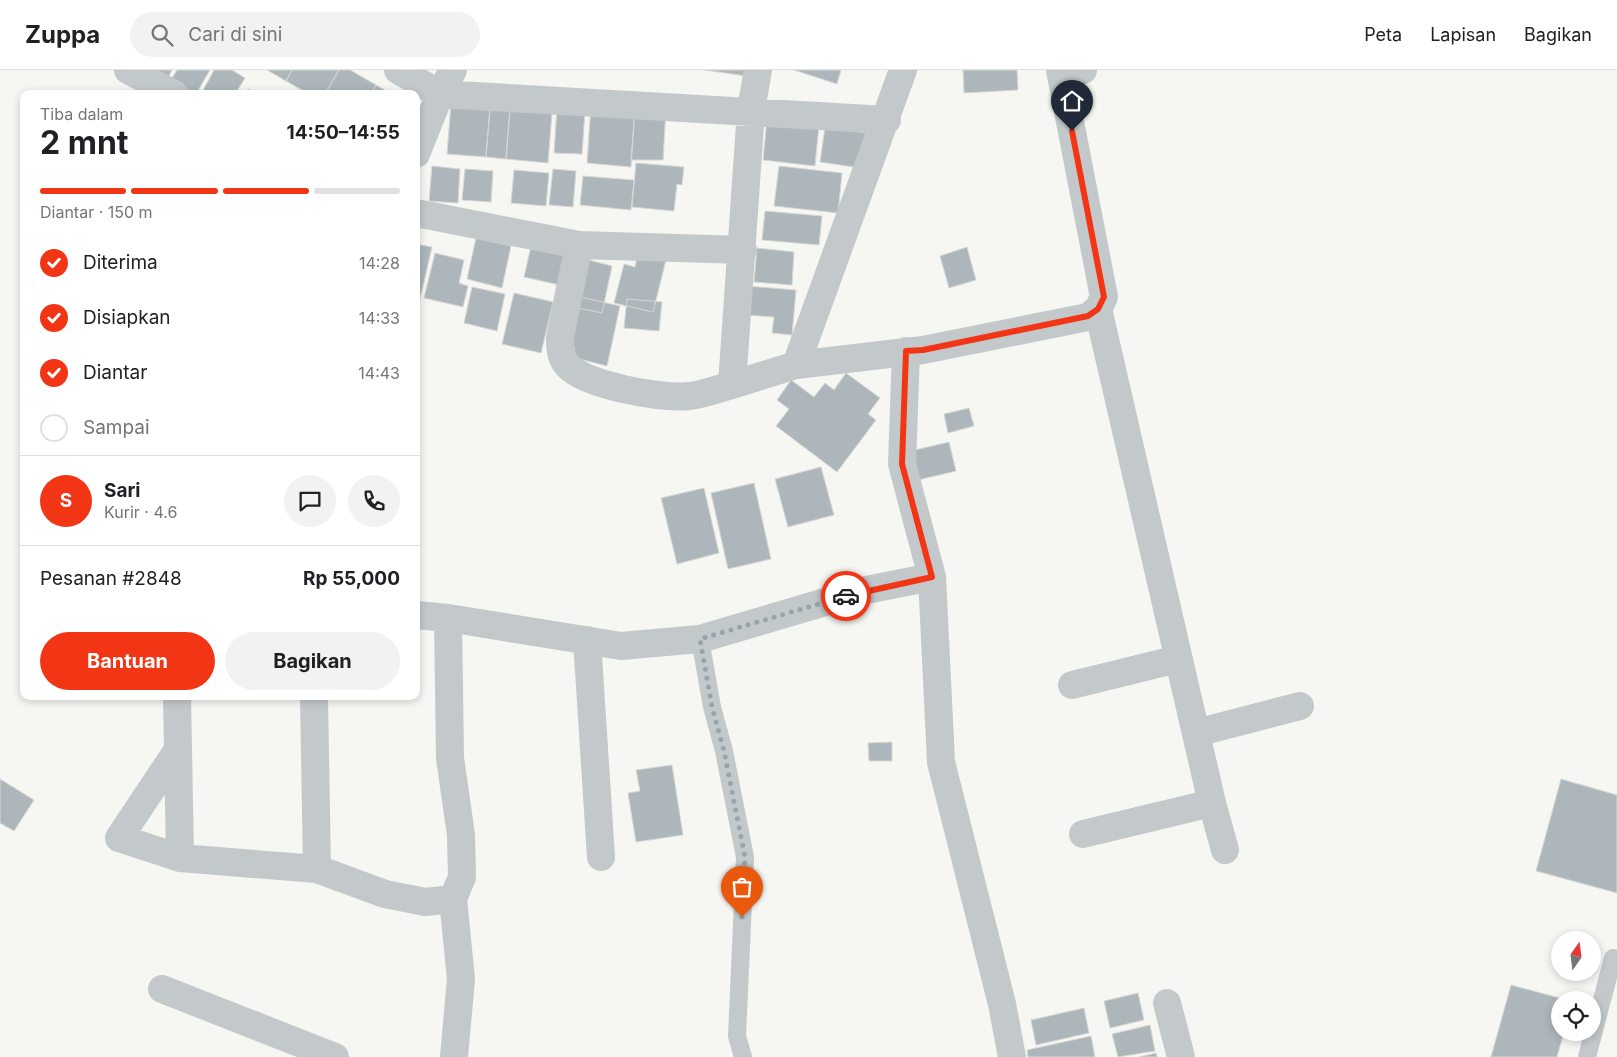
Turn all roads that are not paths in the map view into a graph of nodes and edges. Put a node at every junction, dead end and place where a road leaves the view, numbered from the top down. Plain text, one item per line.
1 (128, 70) edge
2 (398, 70) edge
3 (453, 70) edge
4 (758, 70) edge
5 (903, 70) edge
6 (1068, 72) edge
7 (166, 90) edge
8 (440, 94) junction
9 (752, 110) junction
10 (887, 120) junction
11 (420, 144) edge
12 (420, 213) edge
13 (580, 245) junction
14 (743, 250) junction
15 (1098, 309) junction
16 (906, 351) junction
17 (796, 365) junction
18 (732, 385) junction
19 (932, 577) junction
20 (420, 615) edge
21 (448, 618) junction
22 (700, 639) junction
23 (587, 640) junction
24 (1178, 659) junction
25 (1072, 685) dead end
26 (177, 700) edge
27 (314, 700) edge
28 (1300, 706) dead end
29 (1196, 733) junction
30 (177, 751) junction
31 (1212, 803) junction
32 (1083, 834) dead end
33 (1225, 850) dead end
34 (601, 857) dead end
35 (180, 858) junction
36 (317, 869) junction
37 (453, 900) junction
38 (1613, 958) dead end
39 (162, 989) dead end
40 (1167, 1003) dead end
41 (335, 1057) edge
42 (454, 1057) edge
43 (743, 1057) edge
44 (1012, 1057) edge
45 (1181, 1057) edge
46 (1586, 1057) edge

1 - 7 street
2 - 8 street
3 - 8 street
4 - 9 street
5 - 10 street
6 - 15 street
8 - 9 street
8 - 11 street
9 - 10 street
9 - 14 street
10 - 17 street
12 - 13 street
13 - 14 street
13 - 18 street
14 - 18 street
15 - 16 street
15 - 24 street
16 - 17 street
16 - 19 street
17 - 18 street
19 - 22 street
19 - 44 street
20 - 21 street
21 - 23 street
21 - 37 street
22 - 23 street
22 - 43 lane
23 - 34 street
24 - 25 street
24 - 29 street
26 - 30 street
27 - 36 street
28 - 29 street
29 - 31 street
30 - 35 street
30 - 35 street
31 - 32 street
31 - 33 street
35 - 36 street
36 - 37 street
37 - 42 street
38 - 46 lane
39 - 41 street
40 - 45 street

